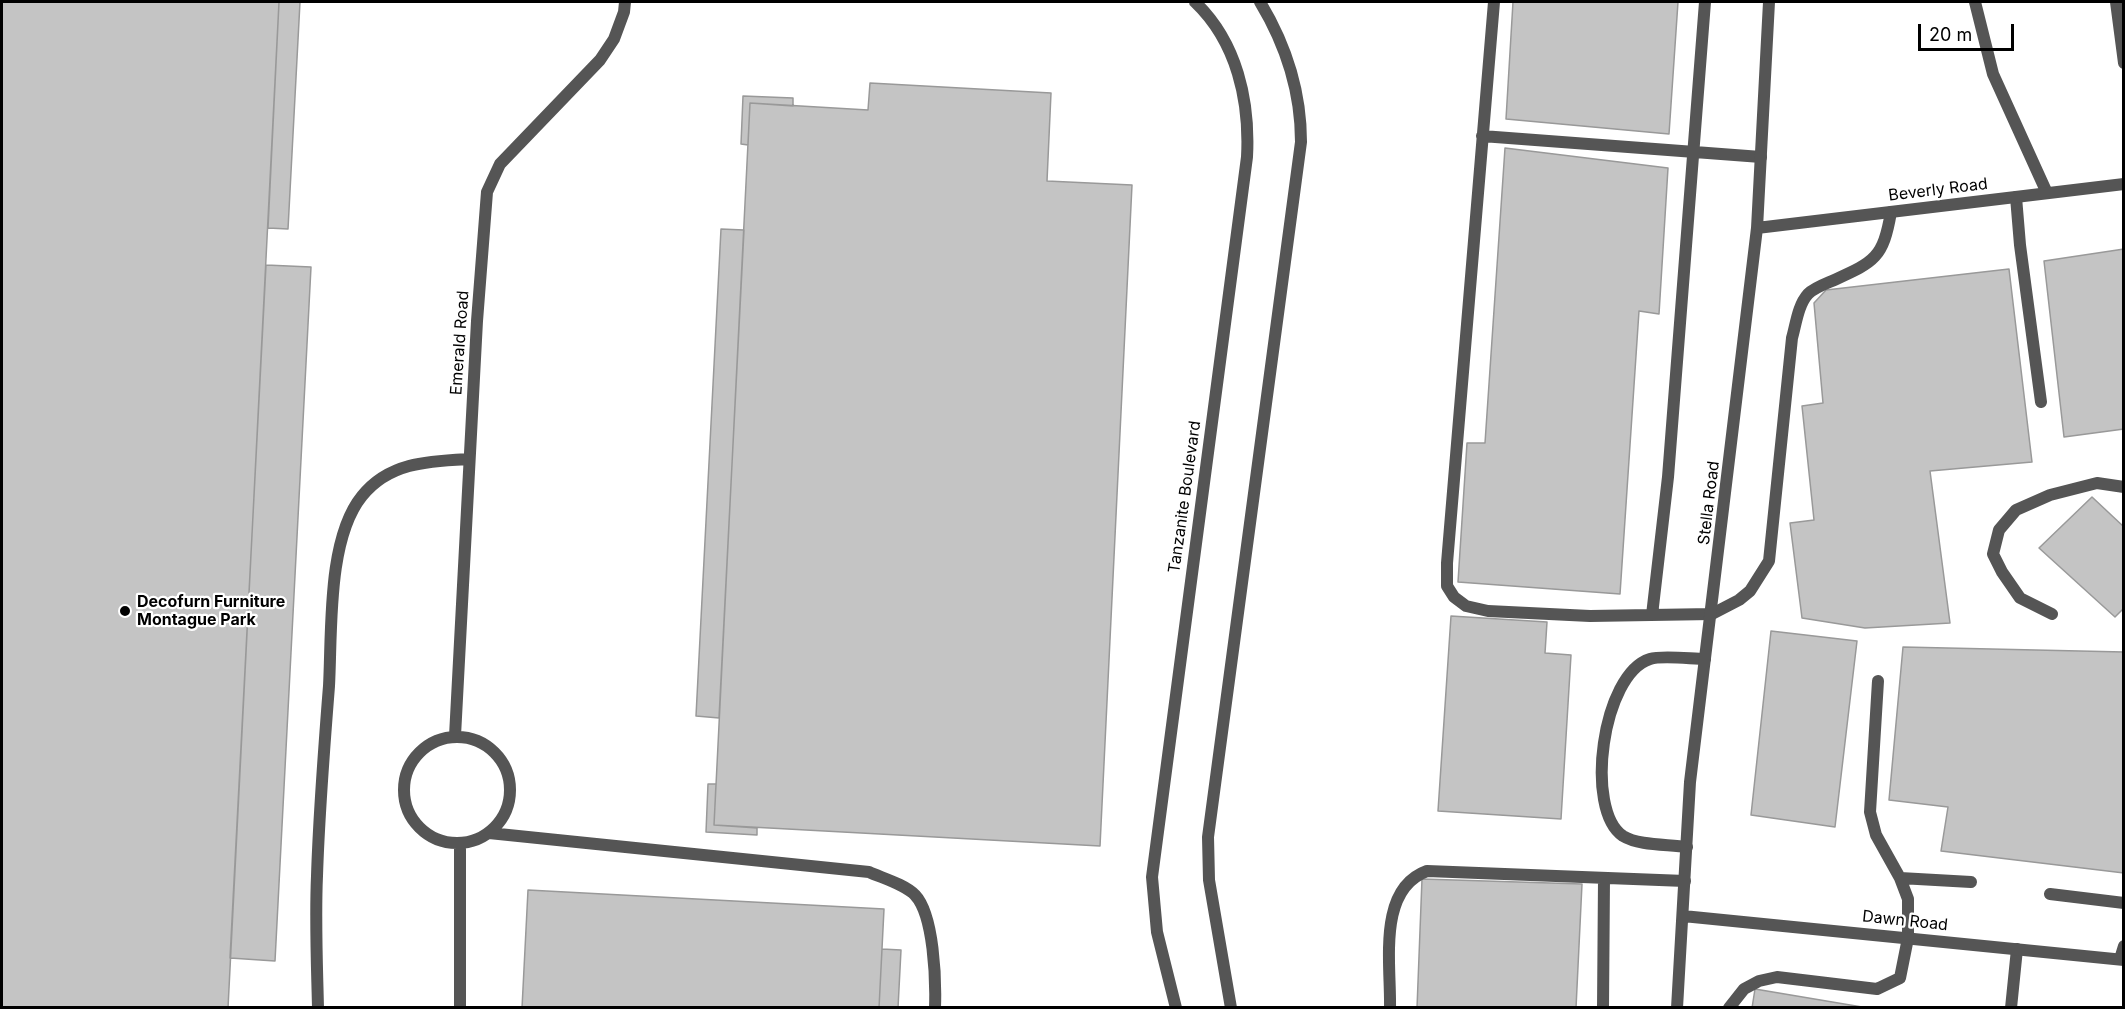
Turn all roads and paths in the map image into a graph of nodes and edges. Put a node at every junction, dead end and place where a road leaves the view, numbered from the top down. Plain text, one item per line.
1 (625, 2) edge
2 (1195, 2) edge
3 (1260, 2) edge
4 (1494, 2) edge
5 (1705, 2) edge
6 (1769, 2) edge
7 (1975, 2) edge
8 (2116, 2) edge
9 (2124, 63) edge
10 (1482, 136) junction
11 (1694, 152) junction
12 (1761, 157) junction
13 (2124, 184) edge
14 (2047, 193) junction
15 (2016, 197) junction
16 (1891, 212) junction
17 (1757, 228) junction
18 (2041, 402) dead end
19 (470, 459) junction
20 (2124, 487) edge
21 (1712, 614) junction
22 (2052, 614) dead end
23 (1652, 615) junction
24 (1705, 659) junction
25 (1878, 681) dead end
26 (455, 736) junction
27 (489, 833) junction
28 (460, 843) junction
29 (1687, 847) junction
30 (1900, 878) junction
31 (1604, 879) junction
32 (1685, 881) junction
33 (1971, 882) dead end
34 (2050, 894) dead end
35 (2124, 903) edge
36 (1683, 916) junction
37 (1908, 938) junction
38 (2124, 946) edge
39 (2017, 949) junction
40 (2122, 960) edge
41 (318, 1008) edge
42 (460, 1008) edge
43 (935, 1008) edge
44 (1176, 1008) edge
45 (1231, 1008) edge
46 (1390, 1008) edge
47 (1603, 1008) edge
48 (1677, 1008) edge
49 (1729, 1008) edge
50 (2011, 1008) edge

1 - 19 street, Emerald Road
2 - 44 street, Tanzanite Boulevard
3 - 45 street
4 - 10 street
5 - 11 street
6 - 12 street, Stella Road
7 - 14 street
8 - 9 street
10 - 11 street
10 - 23 street
11 - 12 street
11 - 23 street
12 - 17 street, Stella Road
13 - 14 street, Beverly Road
14 - 15 street, Beverly Road
15 - 16 street, Beverly Road
15 - 18 street
16 - 17 street, Beverly Road
16 - 21 street
17 - 21 street, Stella Road
19 - 26 street, Emerald Road
19 - 41 street
20 - 22 street
21 - 23 street
21 - 24 street, Stella Road
24 - 29 street, Stella Road
24 - 29 street
25 - 30 street
26 - 27 street
26 - 28 street
27 - 28 street
27 - 43 street
28 - 42 street
29 - 32 street, Stella Road
30 - 33 street
30 - 37 street
31 - 32 street
31 - 46 street
31 - 47 street
32 - 36 street, Stella Road
34 - 35 street
36 - 37 street, Dawn Road
36 - 48 street, Stella Road
37 - 39 street, Dawn Road
37 - 49 street
38 - 40 street
39 - 40 street, Dawn Road
39 - 50 street

